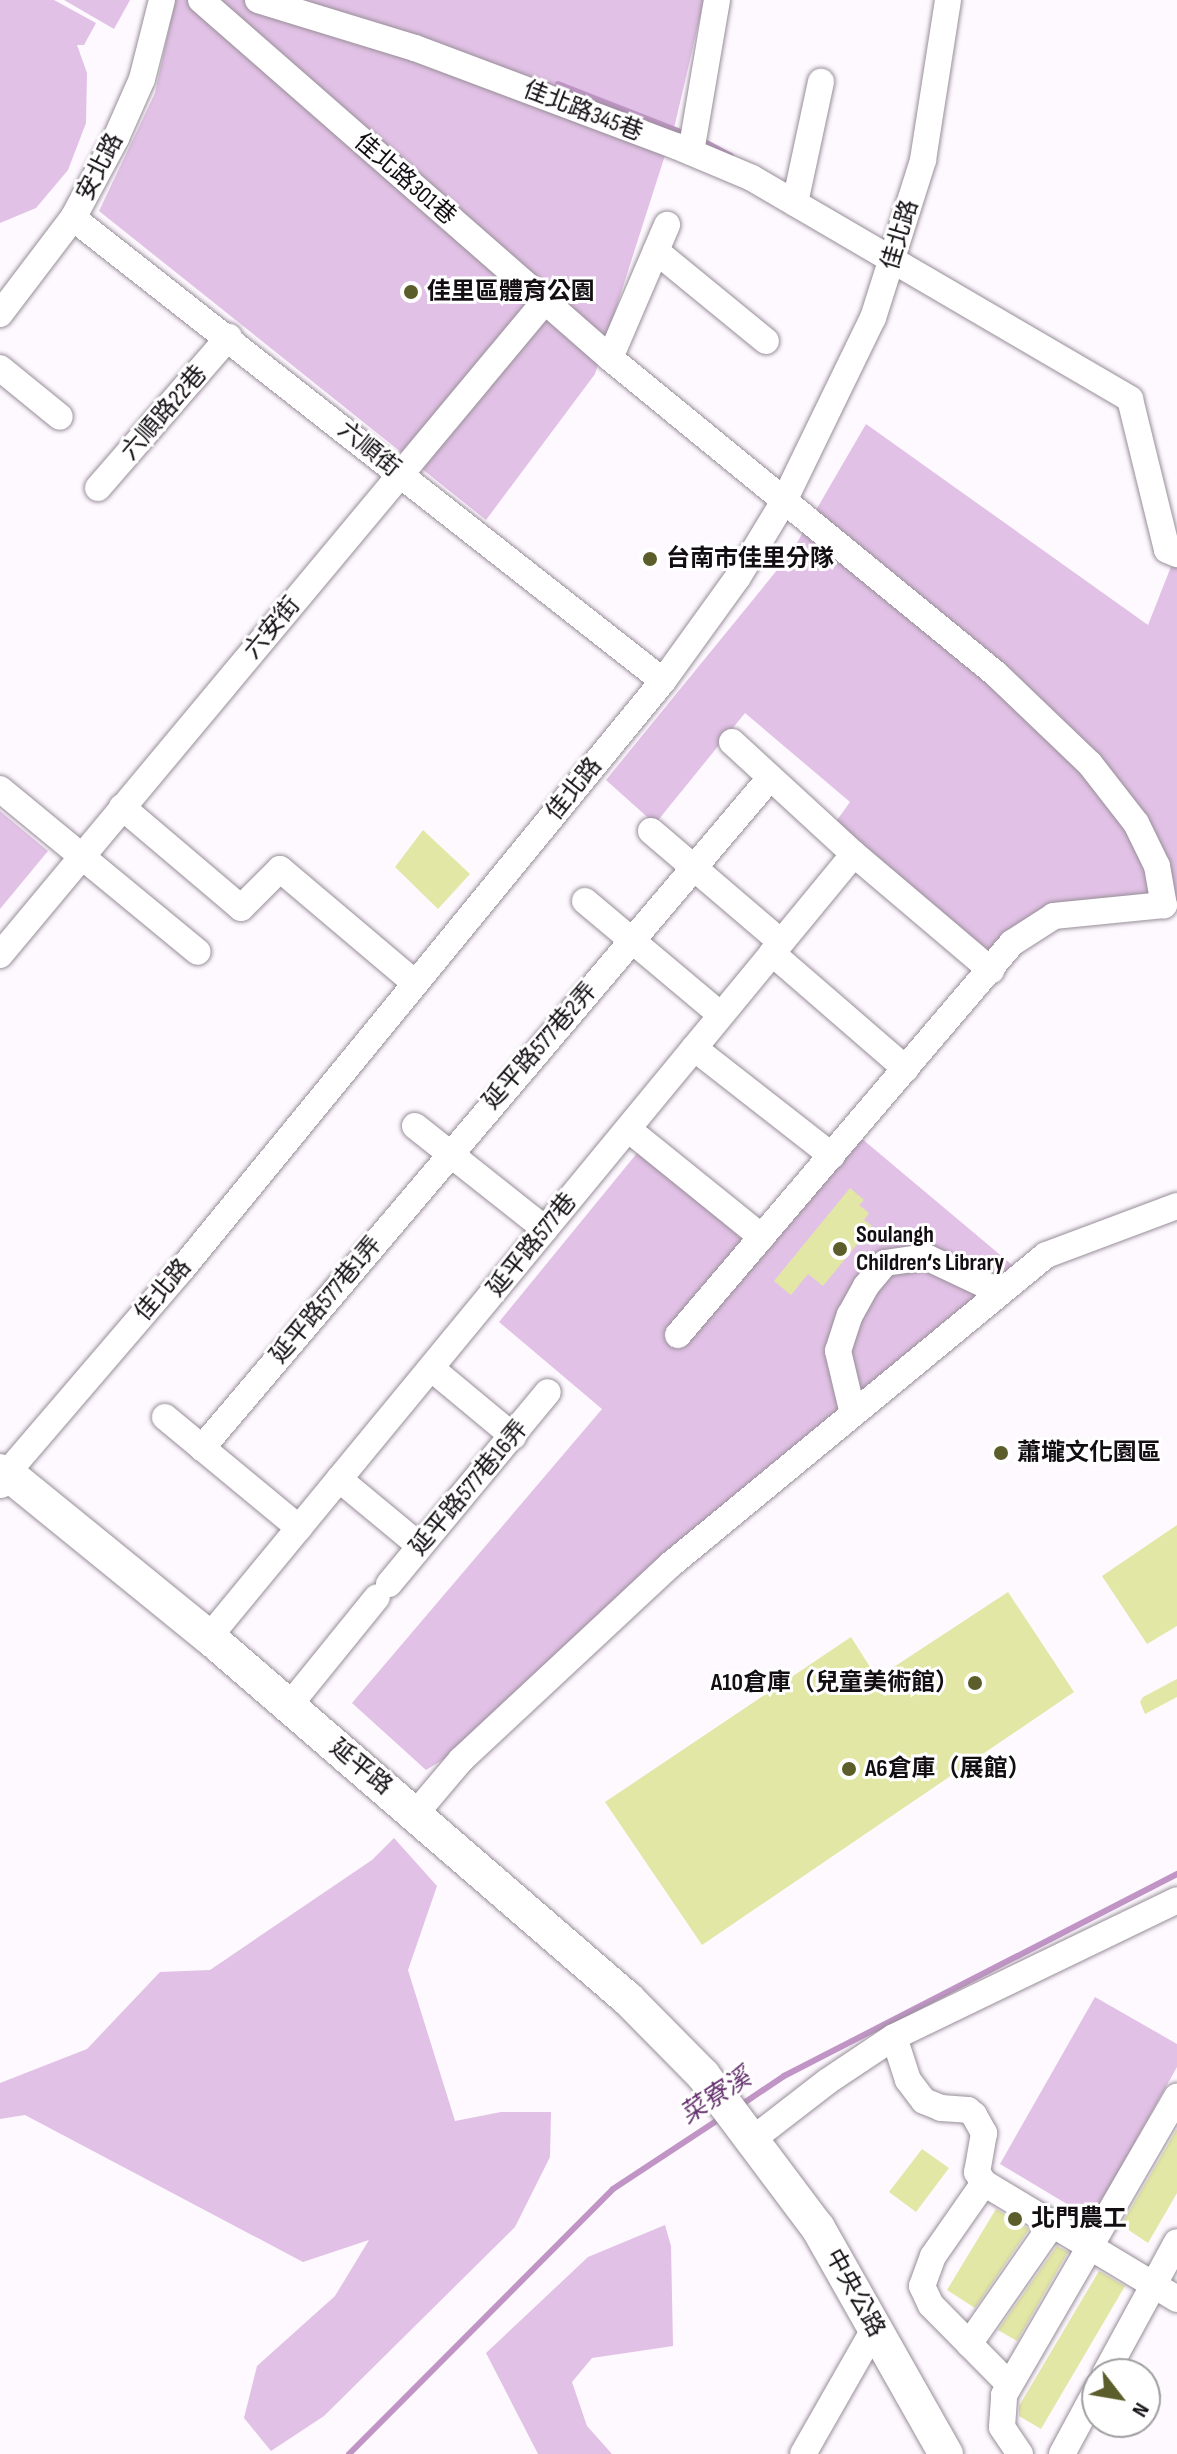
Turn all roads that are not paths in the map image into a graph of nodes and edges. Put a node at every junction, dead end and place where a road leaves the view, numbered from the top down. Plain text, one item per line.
1 (162, 0) edge
2 (201, 0) edge
3 (258, 0) edge
4 (717, 0) edge
5 (948, 0) edge
6 (821, 82) dead end
7 (691, 152) junction
8 (795, 203) junction
9 (73, 218) junction
10 (667, 225) dead end
11 (656, 251) junction
12 (893, 259) junction
13 (545, 301) junction
14 (0, 314) edge
15 (229, 337) junction
16 (766, 341) dead end
17 (610, 358) junction
18 (0, 368) edge
19 (60, 417) dead end
20 (400, 474) junction
21 (98, 488) dead end
22 (784, 501) junction
23 (1177, 554) edge
24 (663, 681) junction
25 (732, 742) dead end
26 (770, 778) junction
27 (0, 789) edge
28 (122, 807) junction
29 (651, 831) dead end
30 (854, 854) junction
31 (83, 856) junction
32 (693, 868) junction
33 (585, 901) dead end
34 (631, 941) junction
35 (777, 948) junction
36 (198, 952) dead end
37 (0, 955) edge
38 (991, 970) junction
39 (415, 983) junction
40 (721, 1015) junction
41 (694, 1048) junction
42 (906, 1069) junction
43 (415, 1126) dead end
44 (628, 1129) junction
45 (450, 1152) junction
46 (832, 1156) junction
47 (1177, 1206) edge
48 (545, 1229) junction
49 (762, 1237) junction
50 (1000, 1292) junction
51 (678, 1335) dead end
52 (431, 1368) junction
53 (548, 1392) dead end
54 (853, 1414) junction
55 (165, 1417) dead end
56 (513, 1436) junction
57 (202, 1448) junction
58 (2, 1473) edge
59 (339, 1479) junction
60 (299, 1528) junction
61 (420, 1546) junction
62 (209, 1637) junction
63 (288, 1707) junction
64 (417, 1812) junction
65 (1177, 1900) edge
66 (894, 2037) junction
67 (1177, 2097) edge
68 (753, 2139) junction
69 (984, 2183) junction
70 (1051, 2226) junction
71 (1177, 2242) edge
72 (1091, 2250) junction
73 (1153, 2285) junction
74 (1177, 2299) edge
75 (875, 2328) junction
76 (969, 2344) junction
77 (1114, 2358) edge
78 (1009, 2384) junction
79 (1081, 2419) edge
80 (803, 2454) edge
81 (946, 2454) edge
82 (1020, 2454) edge
83 (1062, 2454) edge

1 - 9 street, 安北路
2 - 13 street, 佳北路301巷
3 - 7 street, 佳北路345巷
4 - 7 street
5 - 12 street, 佳北路
6 - 8 street
7 - 8 street, 佳北路345巷
8 - 12 street, 佳北路345巷
9 - 14 street, 安北路
9 - 15 street, 六順街
10 - 11 street
11 - 16 street
11 - 17 street
12 - 22 street, 佳北路
12 - 23 street, 佳北路345巷
13 - 17 street, 佳北路301巷
13 - 20 street, 六安街
15 - 20 street, 六順街
15 - 21 street, 六順路22巷
17 - 22 street, 佳北路301巷
18 - 19 street
20 - 24 street, 六順街
20 - 28 street, 六安街
22 - 24 street, 佳北路
22 - 38 street, 佳北路301巷
24 - 39 street, 佳北路
25 - 26 street
26 - 30 street
26 - 32 street, 延平路577巷2弄
27 - 31 street
28 - 31 street, 六安街
28 - 39 street
29 - 32 street
30 - 35 street, 延平路577巷
30 - 38 street
31 - 36 street
31 - 37 street, 六安街
32 - 34 street, 延平路577巷2弄
32 - 35 street
33 - 34 street
34 - 40 street
34 - 45 street, 延平路577巷2弄
35 - 40 street, 延平路577巷
35 - 42 street
38 - 42 street
39 - 58 street, 佳北路
40 - 41 street, 延平路577巷
41 - 44 street, 延平路577巷
41 - 46 street
42 - 46 street
43 - 45 street
44 - 48 street, 延平路577巷
44 - 49 street
45 - 48 street
45 - 57 street, 延平路577巷1弄
46 - 49 street
47 - 50 street
48 - 52 street, 延平路577巷
49 - 51 street
50 - 54 street
50 - 54 street
52 - 56 street
52 - 59 street, 延平路577巷
53 - 56 street, 延平路577巷16弄
54 - 64 street
55 - 57 street
56 - 61 street, 延平路577巷16弄
57 - 60 street
58 - 62 main road, 延平路
59 - 60 street, 延平路577巷
59 - 61 street
60 - 62 street, 延平路577巷
61 - 63 street, 延平路577巷16弄
62 - 63 main road, 延平路
63 - 64 main road, 延平路
64 - 68 main road, 延平路
65 - 66 street
66 - 68 street
66 - 69 street
67 - 72 street
68 - 75 main road, 中央公路
69 - 70 street
69 - 76 street
70 - 72 street
70 - 76 street
71 - 73 street
72 - 73 street
72 - 78 street
73 - 74 street
73 - 77 street
75 - 80 street
75 - 81 main road, 中央公路
76 - 78 street
78 - 82 street
79 - 83 street

